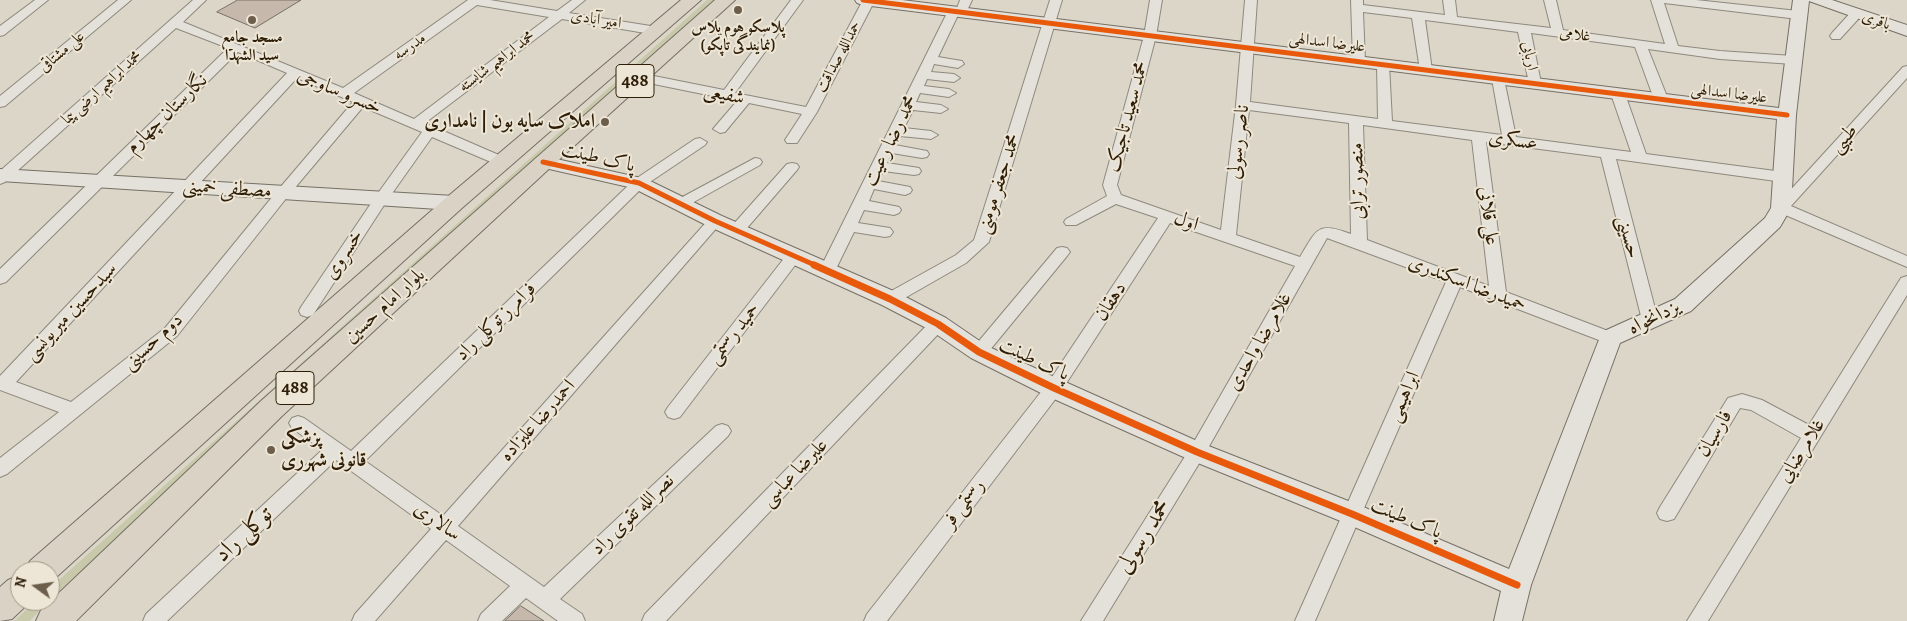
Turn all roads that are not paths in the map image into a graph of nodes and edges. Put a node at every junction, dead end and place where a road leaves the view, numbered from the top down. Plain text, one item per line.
1 (42, 0) edge
2 (125, 0) edge
3 (200, 0) edge
4 (476, 0) edge
5 (578, 0) edge
6 (692, 0) edge
7 (726, 0) edge
8 (796, 0) edge
9 (867, 0) edge
10 (1056, 0) edge
11 (1156, 0) edge
12 (1251, 0) edge
13 (1449, 0) edge
14 (1550, 0) edge
15 (1657, 0) edge
16 (1665, 0) edge
17 (1816, 0) edge
18 (1693, 2) edge
19 (1357, 4) edge
20 (1800, 7) edge
21 (960, 8) edge
22 (559, 14) junction
23 (1856, 14) junction
24 (1418, 16) junction
25 (1452, 20) junction
26 (1048, 22) junction
27 (174, 23) junction
28 (1524, 29) junction
29 (657, 30) junction
30 (0, 32) edge
31 (1907, 32) edge
32 (1558, 33) junction
33 (1150, 36) junction
34 (1836, 36) dead end
35 (1640, 44) junction
36 (236, 47) junction
37 (1249, 48) junction
38 (1673, 49) junction
39 (930, 60) junction
40 (1793, 60) junction
41 (1359, 61) junction
42 (958, 64) dead end
43 (1383, 64) junction
44 (1426, 70) junction
45 (1907, 70) edge
46 (295, 72) junction
47 (923, 75) junction
48 (639, 77) junction
49 (954, 78) dead end
50 (1498, 79) junction
51 (1535, 83) junction
52 (916, 89) junction
53 (949, 93) dead end
54 (344, 94) junction
55 (1618, 94) junction
56 (727, 95) junction
57 (746, 99) junction
58 (1661, 99) junction
59 (361, 101) junction
60 (0, 103) edge
61 (1243, 105) junction
62 (906, 110) junction
63 (810, 112) junction
64 (938, 114) dead end
65 (1787, 115) junction
66 (1356, 120) junction
67 (416, 124) junction
68 (1385, 124) junction
69 (720, 129) dead end
70 (430, 130) junction
71 (896, 131) junction
72 (930, 135) dead end
73 (1478, 136) junction
74 (792, 140) dead end
75 (1510, 140) junction
76 (700, 142) dead end
77 (887, 148) junction
78 (1607, 153) junction
79 (922, 154) dead end
80 (1640, 158) junction
81 (503, 162) junction
82 (543, 162) junction
83 (755, 162) dead end
84 (878, 166) junction
85 (792, 167) dead end
86 (914, 171) dead end
87 (1, 176) edge
88 (1784, 177) junction
89 (99, 181) junction
90 (639, 183) junction
91 (870, 184) junction
92 (190, 187) junction
93 (905, 190) dead end
94 (283, 193) junction
95 (1115, 198) junction
96 (381, 199) junction
97 (454, 203) junction
98 (680, 204) junction
99 (860, 204) junction
100 (1781, 208) junction
101 (894, 210) dead end
102 (1168, 216) junction
103 (715, 221) junction
104 (1070, 222) dead end
105 (849, 226) junction
106 (736, 231) junction
107 (885, 232) dead end
108 (1324, 233) joint
109 (1228, 237) junction
110 (1360, 243) junction
111 (1062, 252) dead end
112 (794, 256) junction
113 (1907, 262) edge
114 (1304, 264) junction
115 (827, 271) junction
116 (0, 278) edge
117 (1455, 280) junction
118 (1907, 282) edge
119 (1498, 296) junction
120 (890, 299) junction
121 (307, 311) dead end
122 (1650, 320) junction
123 (938, 324) junction
124 (1610, 338) junction
125 (979, 352) junction
126 (1054, 388) junction
127 (73, 410) junction
128 (674, 412) dead end
129 (298, 423) dead end
130 (722, 431) dead end
131 (1812, 435) junction
132 (335, 449) junction
133 (1196, 452) junction
134 (352, 462) junction
135 (0, 470) edge
136 (1667, 513) dead end
137 (1352, 514) junction
138 (444, 527) junction
139 (52, 561) edge
140 (525, 585) junction
141 (1517, 585) junction
142 (10, 599) edge
143 (545, 600) junction
144 (0, 608) edge
145 (53, 621) edge
146 (153, 621) edge
147 (362, 621) edge
148 (488, 621) edge
149 (575, 621) edge
150 (652, 621) edge
151 (874, 621) edge
152 (1091, 621) edge
153 (1305, 621) edge
154 (1508, 621) edge
155 (1697, 621) edge

1 - 30 street
2 - 60 street, علی مشتاقی
3 - 27 street, محمد ابراهیم ارضی پیما
4 - 22 street, امیر آبادی
4 - 54 street, مدرسه
5 - 22 street, محمد ابراهیم شایسته
6 - 29 main road, بلوار امام حسین / 488
7 - 48 main road, بلوار امام حسین / 488
8 - 56 street
9 - 21 street, علیرضا اسدالهی
9 - 63 street, حمدالله صداقت
10 - 26 street, محمد جعفر مومنی
11 - 33 street, محمد سعید تاجیک
12 - 37 street
13 - 25 street
14 - 32 street
15 - 38 street
16 - 18 street
17 - 23 street, باقری
18 - 20 street
19 - 24 street, غلامی
19 - 41 street
20 - 40 street
21 - 26 street, علیرضا اسدالهی
21 - 39 street, محمد رضا رعیت
22 - 29 street, امیر آبادی
22 - 67 street, محمد ابراهیم شایسته
23 - 31 street, باقری
23 - 34 street
24 - 25 street, غلامی
24 - 44 street
25 - 28 street, غلامی
26 - 33 street, علیرضا اسدالهی
26 - 120 street, محمد جعفر مومنی
27 - 36 street, خسرو ساوجی
27 - 87 street, محمد ابراهیم ارضی پیما
28 - 32 street, غلامی
28 - 51 street, اربابی
29 - 81 main road, بلوار امام حسین / 488
32 - 35 street, غلامی
33 - 37 street, علیرضا اسدالهی
33 - 95 street, محمد سعید تاجیک
35 - 38 street, غلامی
35 - 58 street
36 - 46 street, خسرو ساوجی
36 - 89 street, نگارستان چهارم
37 - 41 street, علیرضا اسدالهی
37 - 61 street, ناصر رسولی
38 - 40 street, غلامی
39 - 42 street
39 - 47 street, محمد رضا رعیت
40 - 65 street
41 - 43 street, علیرضا اسدالهی
43 - 44 street, علیرضا اسدالهی
43 - 68 street
44 - 50 street, علیرضا اسدالهی
45 - 100 street, طیبی
46 - 54 street, خسرو ساوجی
46 - 92 street
47 - 49 street
47 - 52 street, محمد رضا رعیت
48 - 56 street, شفیعی
48 - 82 main road, بلوار امام حسین / 488
50 - 51 street, علیرضا اسدالهی
50 - 75 street
51 - 55 street, علیرضا اسدالهی
52 - 53 street
52 - 62 street, محمد رضا رعیت
54 - 59 street, خسرو ساوجی
55 - 58 street, علیرضا اسدالهی
55 - 80 street
56 - 57 street, شفیعی
57 - 63 street, شفیعی
57 - 69 street
58 - 65 street, علیرضا اسدالهی
59 - 67 street, خسرو ساوجی
59 - 94 street, دوم حسینی
61 - 66 street, عسکری
61 - 109 street, ناصر رسولی
62 - 64 street
62 - 71 street, محمد رضا رعیت
63 - 74 street, حمدالله صداقت
65 - 88 street
66 - 68 street, عسکری
66 - 110 street, منصور ترابی
67 - 70 street, خسرو ساوجی
68 - 73 street, عسکری
70 - 81 street, خسرو ساوجی
70 - 96 street, خسروی
71 - 72 street
71 - 77 street, محمد رضا رعیت
73 - 75 street, عسکری
73 - 119 street, علی قلانی
75 - 78 street, عسکری
76 - 90 street, فرامرز توکلی راد
77 - 79 street
77 - 84 street, محمد رضا رعیت
78 - 80 street, عسکری
78 - 122 street, حسینی
80 - 88 street, عسکری
81 - 97 main road, بلوار امام حسین / 488
82 - 90 street, پاک طینت
82 - 145 main road, بلوار امام حسین / 488
83 - 98 street
84 - 86 street
84 - 91 street, محمد رضا رعیت
85 - 106 street
87 - 89 street, مصطفی خمینی
88 - 100 street
89 - 92 street, مصطفی خمینی
89 - 116 street
90 - 98 street, پاک طینت
90 - 134 street, فرامرز توکلی راد
91 - 93 street
91 - 99 street, محمد رضا رعیت
92 - 94 street, مصطفی خمینی
92 - 127 street, سیدحسین میریونسی
94 - 96 street, مصطفی خمینی
94 - 127 street, دوم حسینی
95 - 102 street, اول
95 - 104 street
96 - 97 street, مصطفی خمینی
96 - 121 street, خسروی
97 - 139 main road, بلوار امام حسین / 488
98 - 103 street, پاک طینت
99 - 101 street
99 - 105 street, محمد رضا رعیت
100 - 113 street
100 - 122 street, یزدانخواه
102 - 109 street, اول
102 - 126 street, دهقان
103 - 106 street, پاک طینت
103 - 138 street, احمدرضا علیزاده
105 - 107 street
105 - 115 street, محمد رضا رعیت
106 - 112 street, پاک طینت
108 - 110 street, حمیدرضا اسکندری
108 - 114 street, غلامرضا واحدی
109 - 114 street, اول
110 - 117 street, حمیدرضا اسکندری
111 - 125 street
112 - 115 street, پاک طینت
112 - 128 street, حمید رستمی
114 - 133 street, غلامرضا واحدی
115 - 120 street, پاک طینت
117 - 119 street, حمیدرضا اسکندری
117 - 137 street, ابراهیمی
118 - 131 street, غلامرضایی
119 - 124 street, حمیدرضا اسکندری
120 - 123 street, پاک طینت
122 - 124 street, یزدانخواه
123 - 125 street, پاک طینت
123 - 150 street, علیرضا عباسی
124 - 141 street, یزدانخواه
125 - 126 street, پاک طینت
126 - 133 street, پاک طینت
126 - 151 street, رستمی فر
127 - 135 street, دوم حسینی
129 - 132 street, سالاری
130 - 143 street, نصرالله تقوی راد
131 - 136 street, فارسیان
131 - 155 street, غلامرضایی
132 - 134 street, سالاری
132 - 146 street, توکلی راد
133 - 137 street, پاک طینت
133 - 152 street, محمد رسولی
134 - 138 street, سالاری
137 - 141 street, پاک طینت
137 - 153 street, ابراهیمی
138 - 140 street, سالاری
138 - 147 street, احمدرضا علیزاده
140 - 143 street, سالاری
140 - 148 street
141 - 154 street, یزدانخواه
142 - 144 main road
143 - 149 street, سالاری

